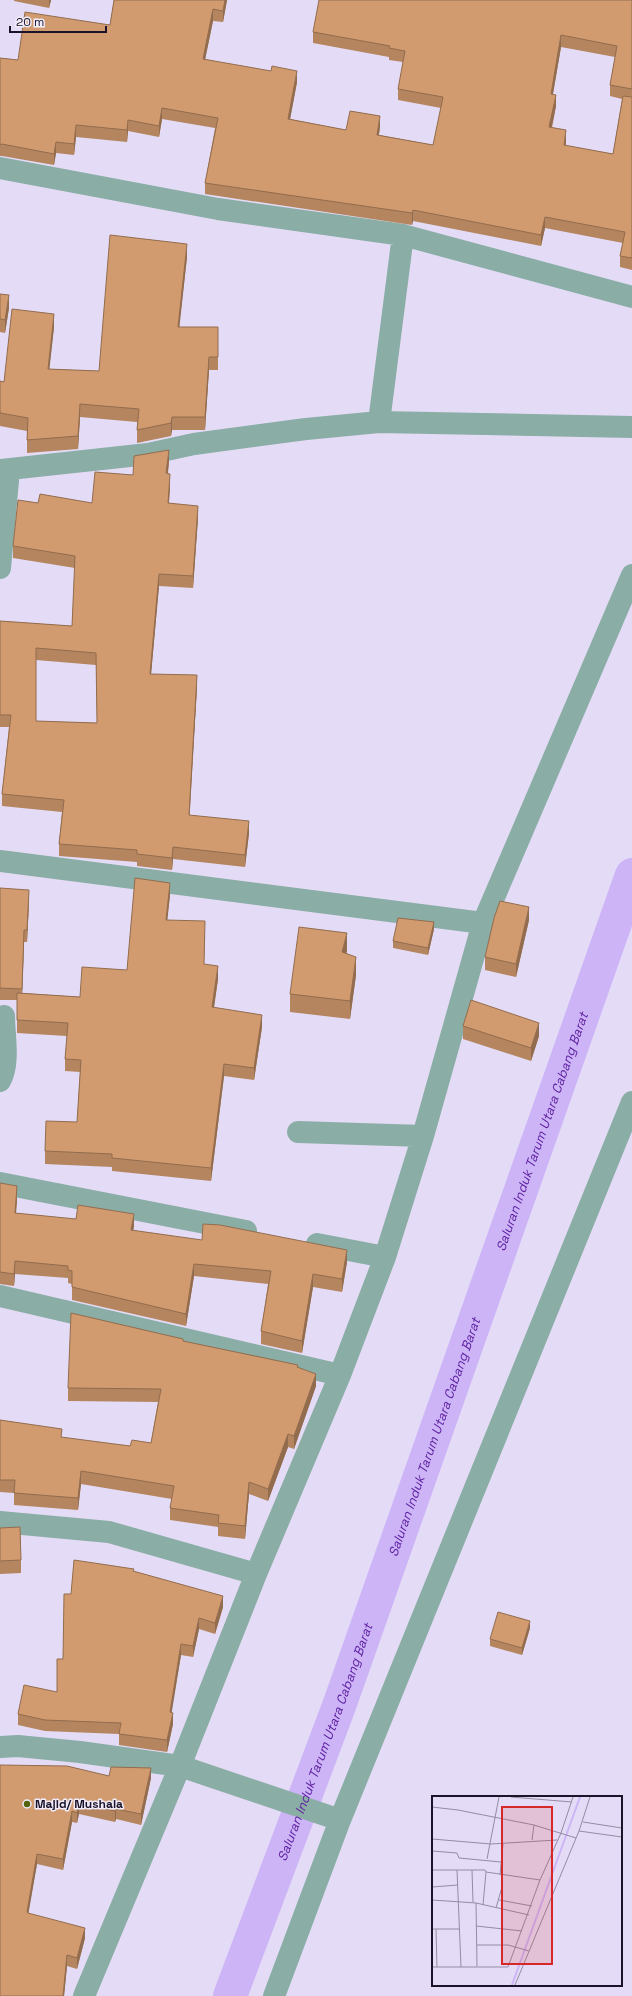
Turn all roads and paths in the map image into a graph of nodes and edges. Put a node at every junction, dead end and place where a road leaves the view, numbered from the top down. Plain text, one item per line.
1 (0, 168) edge
2 (403, 235) junction
3 (632, 297) edge
4 (379, 422) junction
5 (632, 427) edge
6 (5, 470) edge
7 (0, 568) edge
8 (632, 575) edge
9 (0, 862) edge
10 (483, 923) junction
11 (4, 1016) dead end
12 (0, 1081) edge
13 (632, 1102) edge
14 (298, 1132) dead end
15 (423, 1136) junction
16 (0, 1183) edge
17 (267, 1235) edge
18 (298, 1241) edge
19 (385, 1257) junction
20 (0, 1296) edge
21 (340, 1375) junction
22 (0, 1522) edge
23 (256, 1574) junction
24 (0, 1747) edge
25 (180, 1766) junction
26 (340, 1820) junction
27 (84, 1996) edge
28 (274, 1996) edge

1 - 2 street
2 - 3 street
2 - 4 street
4 - 5 street
4 - 6 street
6 - 7 street
8 - 10 street
9 - 10 street
10 - 15 street
11 - 12 street
13 - 26 street
14 - 15 street
15 - 19 street
16 - 17 street
18 - 19 street
19 - 21 street
20 - 21 street
21 - 23 street
22 - 23 street
23 - 25 street
24 - 25 street
25 - 26 street
25 - 27 street
26 - 28 street

